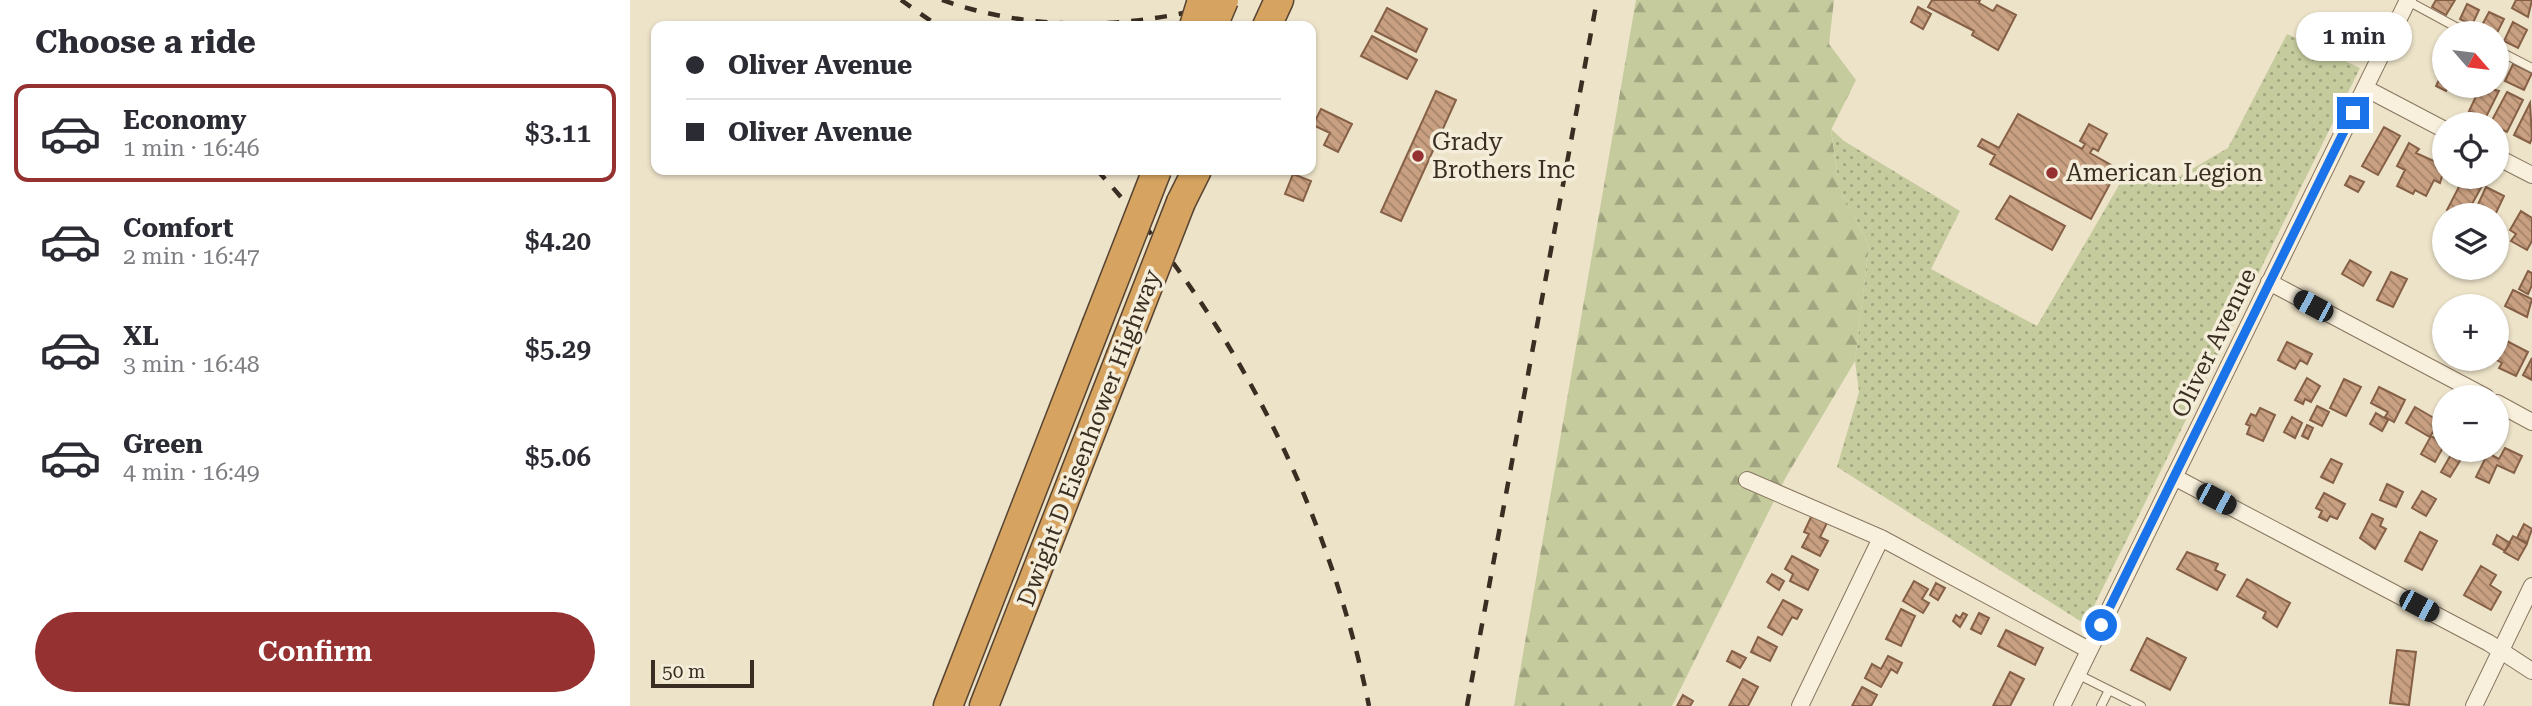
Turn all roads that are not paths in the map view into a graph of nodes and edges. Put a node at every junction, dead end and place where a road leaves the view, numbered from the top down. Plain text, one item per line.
1 (1202, 0) edge
2 (1224, 0) edge
3 (1260, 0) edge
4 (1279, 0) edge
5 (2408, 0) edge
6 (1196, 21) edge
7 (1215, 21) edge
8 (1252, 21) edge
9 (1269, 21) edge
10 (2446, 21) edge
11 (2510, 57) edge
12 (2532, 68) edge
13 (2365, 88) junction
14 (2432, 123) edge
15 (2509, 164) edge
16 (1154, 175) edge
17 (1193, 175) edge
18 (2532, 176) edge
19 (2269, 282) junction
20 (2463, 385) edge
21 (2509, 410) edge
22 (2532, 422) edge
23 (2174, 477) junction
24 (1747, 480) dead end
25 (1881, 538) junction
26 (2532, 586) edge
27 (2089, 650) junction
28 (2501, 652) junction
29 (2532, 671) edge
30 (2077, 674) junction
31 (2109, 690) junction
32 (948, 706) edge
33 (984, 706) edge
34 (1800, 706) edge
35 (2062, 706) edge
36 (2101, 706) edge
37 (2141, 706) edge
38 (2474, 706) edge

1 - 6 highway, bridge
2 - 7 highway, bridge
3 - 8 highway
4 - 9 highway
5 - 10 lane
5 - 13 street, Oliver Avenue
11 - 12 lane
13 - 14 street
13 - 19 street, Oliver Avenue
15 - 18 street
16 - 32 highway, Dwight D Eisenhower Highway, bridge
17 - 33 highway, Dwight D Eisenhower Highway, bridge
19 - 20 street
19 - 23 street, Oliver Avenue
21 - 22 street
23 - 27 street, Oliver Avenue
23 - 28 street
24 - 25 street
25 - 27 street
25 - 34 street
26 - 28 street
27 - 30 street, Oliver Avenue
28 - 29 street
28 - 38 street
30 - 31 lane
30 - 35 street, Oliver Avenue
31 - 36 lane
31 - 37 lane

